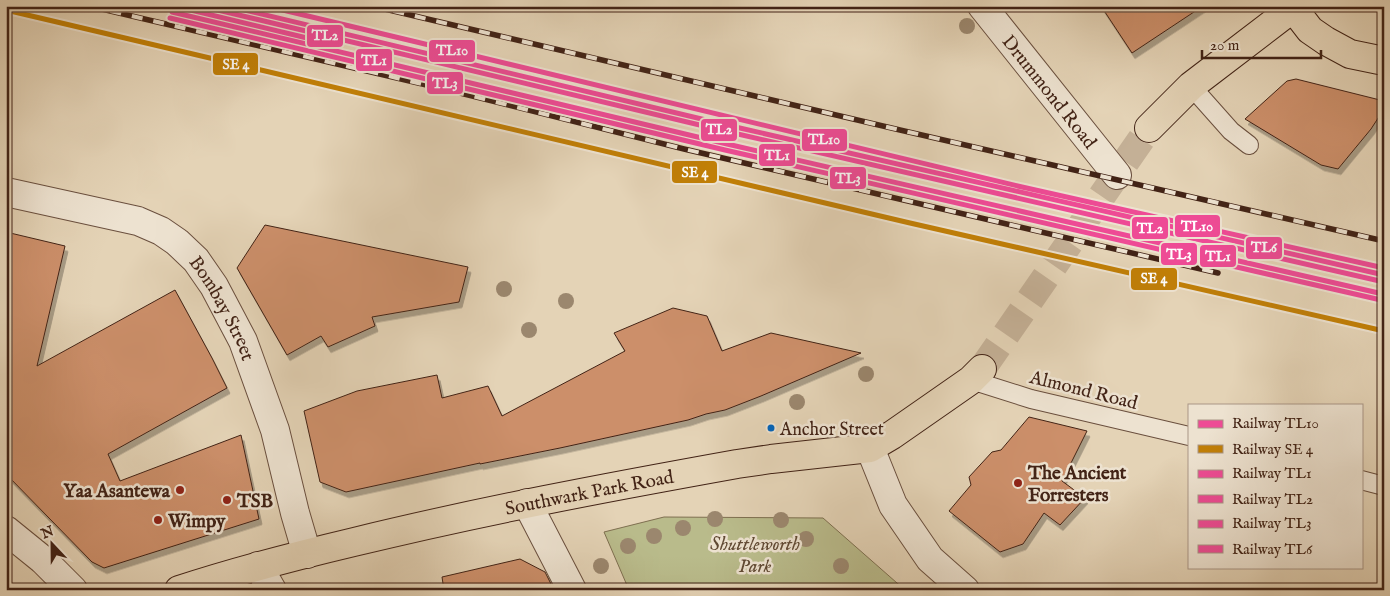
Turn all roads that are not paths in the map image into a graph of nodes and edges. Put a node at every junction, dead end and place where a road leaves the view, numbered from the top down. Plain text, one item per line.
1 (982, 6) edge
2 (1384, 61) edge
3 (1191, 86) junction
4 (1149, 128) tunnel mouth
5 (1249, 145) dead end
6 (1117, 175) dead end
7 (6, 192) edge
8 (976, 375) joint
9 (1188, 436) edge
10 (870, 448) junction
11 (1362, 480) edge
12 (1384, 486) edge
13 (528, 503) junction
14 (6, 530) edge
15 (307, 554) junction
16 (258, 566) junction
17 (73, 590) edge
18 (179, 590) edge
19 (272, 590) edge
20 (572, 590) edge
21 (965, 590) edge

1 - 6 street, Drummond Road
2 - 3 main road
3 - 4 main road
3 - 5 lane
7 - 15 street, Bombay Street
8 - 9 lane, Almond Road
8 - 10 main road, Southwark Park Road
10 - 13 main road, Southwark Park Road
10 - 21 street
11 - 12 lane
13 - 15 main road, Southwark Park Road
13 - 20 street
14 - 17 street
15 - 16 main road, Southwark Park Road
16 - 18 main road, Southwark Park Road
16 - 19 street

